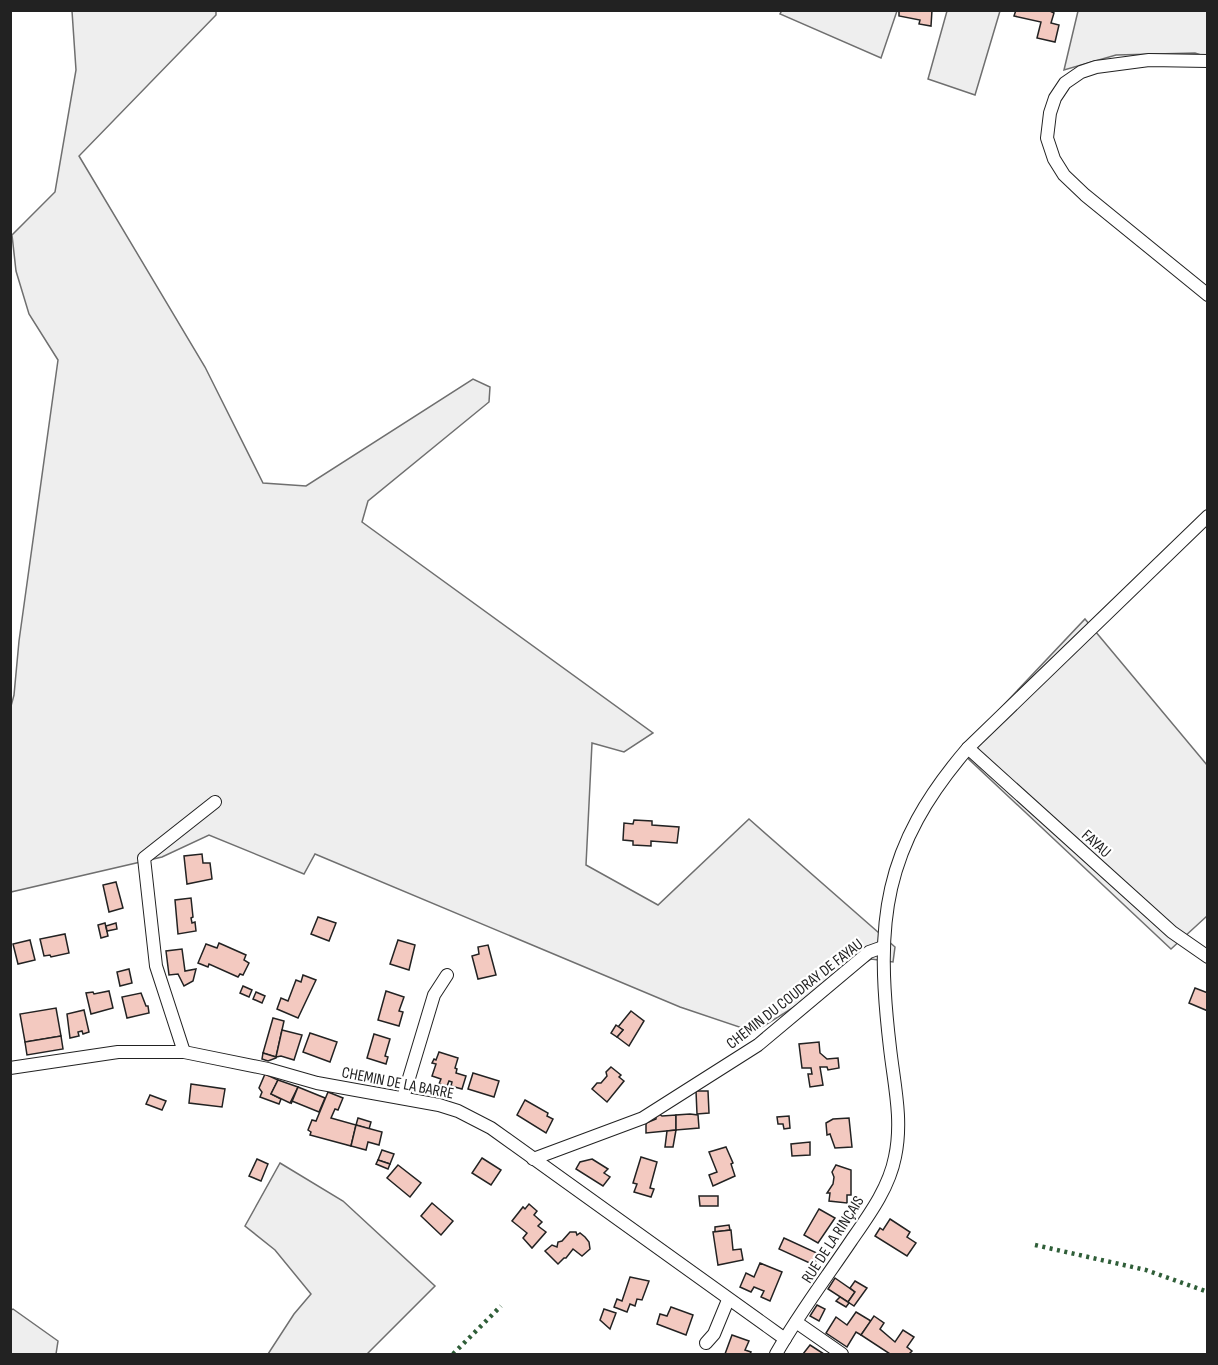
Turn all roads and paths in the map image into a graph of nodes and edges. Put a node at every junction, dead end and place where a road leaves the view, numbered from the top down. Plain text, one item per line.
1 (1208, 62) edge
2 (1208, 295) edge
3 (1208, 516) edge
4 (968, 748) junction
5 (215, 802) dead end
6 (883, 947) junction
7 (1208, 957) edge
8 (447, 975) dead end
9 (184, 1052) junction
10 (10, 1068) edge
11 (404, 1098) junction
12 (532, 1159) junction
13 (728, 1300) junction
14 (796, 1322) junction
15 (785, 1339) junction
16 (706, 1343) dead end
17 (776, 1354) edge
18 (842, 1354) edge

1 - 2 street
3 - 4 street, RUE DE LA RINÇAIS
4 - 6 street, RUE DE LA RINÇAIS
4 - 7 street, FAYAU
5 - 9 street
6 - 12 street, CHEMIN DU COUDRAY DE FAYAU
6 - 14 street, RUE DE LA RINÇAIS
8 - 11 street
9 - 10 street, CHEMIN DE LA BARRE
9 - 11 street, CHEMIN DE LA BARRE
11 - 12 street, CHEMIN DE LA BARRE
12 - 13 street, CHEMIN DE LA BARRE
13 - 15 street, CHEMIN DE LA BARRE
13 - 16 street
14 - 15 street, RUE DE LA RINÇAIS
14 - 18 street
15 - 17 street, RUE DE LA RINÇAIS

